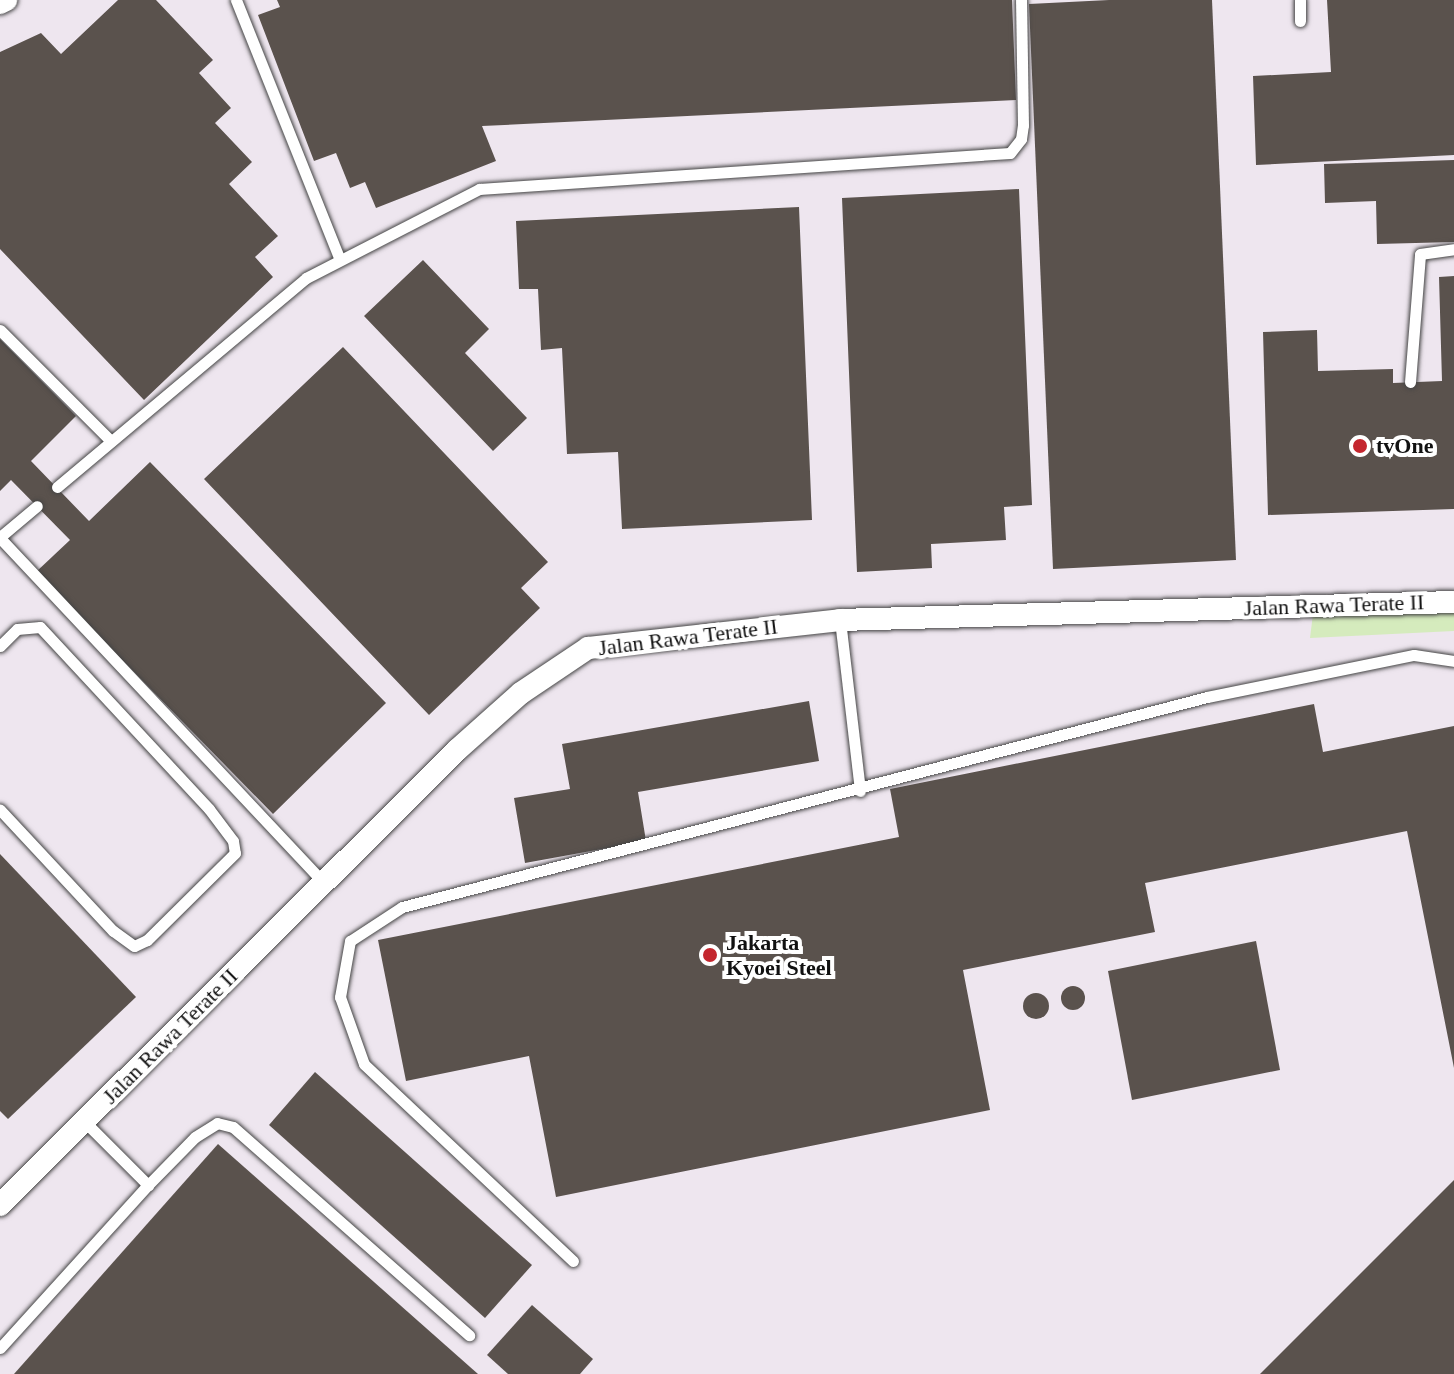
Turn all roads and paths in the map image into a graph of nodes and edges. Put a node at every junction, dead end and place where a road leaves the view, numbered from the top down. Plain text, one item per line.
1 (6, 0) edge
2 (236, 0) edge
3 (1021, 0) edge
4 (1300, 0) edge
5 (0, 3) edge
6 (1300, 21) dead end
7 (1454, 249) edge
8 (339, 258) junction
9 (0, 330) edge
10 (1410, 382) dead end
11 (111, 441) junction
12 (57, 487) dead end
13 (37, 506) dead end
14 (0, 538) edge
15 (1454, 602) edge
16 (840, 620) junction
17 (0, 646) edge
18 (1454, 661) edge
19 (860, 791) junction
20 (0, 810) edge
21 (324, 883) junction
22 (84, 1121) junction
23 (148, 1185) junction
24 (0, 1205) edge
25 (573, 1261) dead end
26 (469, 1335) dead end
27 (0, 1348) edge

1 - 5 street
2 - 8 lane
3 - 8 lane
4 - 6 lane
7 - 10 lane
8 - 11 lane
9 - 11 lane
11 - 12 lane
13 - 14 lane
14 - 21 lane
15 - 16 street, Jalan Rawa Terate II
16 - 19 lane
16 - 21 street, Jalan Rawa Terate II
17 - 20 lane
18 - 19 lane
19 - 25 lane
21 - 22 street, Jalan Rawa Terate II
22 - 23 lane
22 - 24 street, Jalan Rawa Terate II
23 - 26 lane
23 - 27 lane

